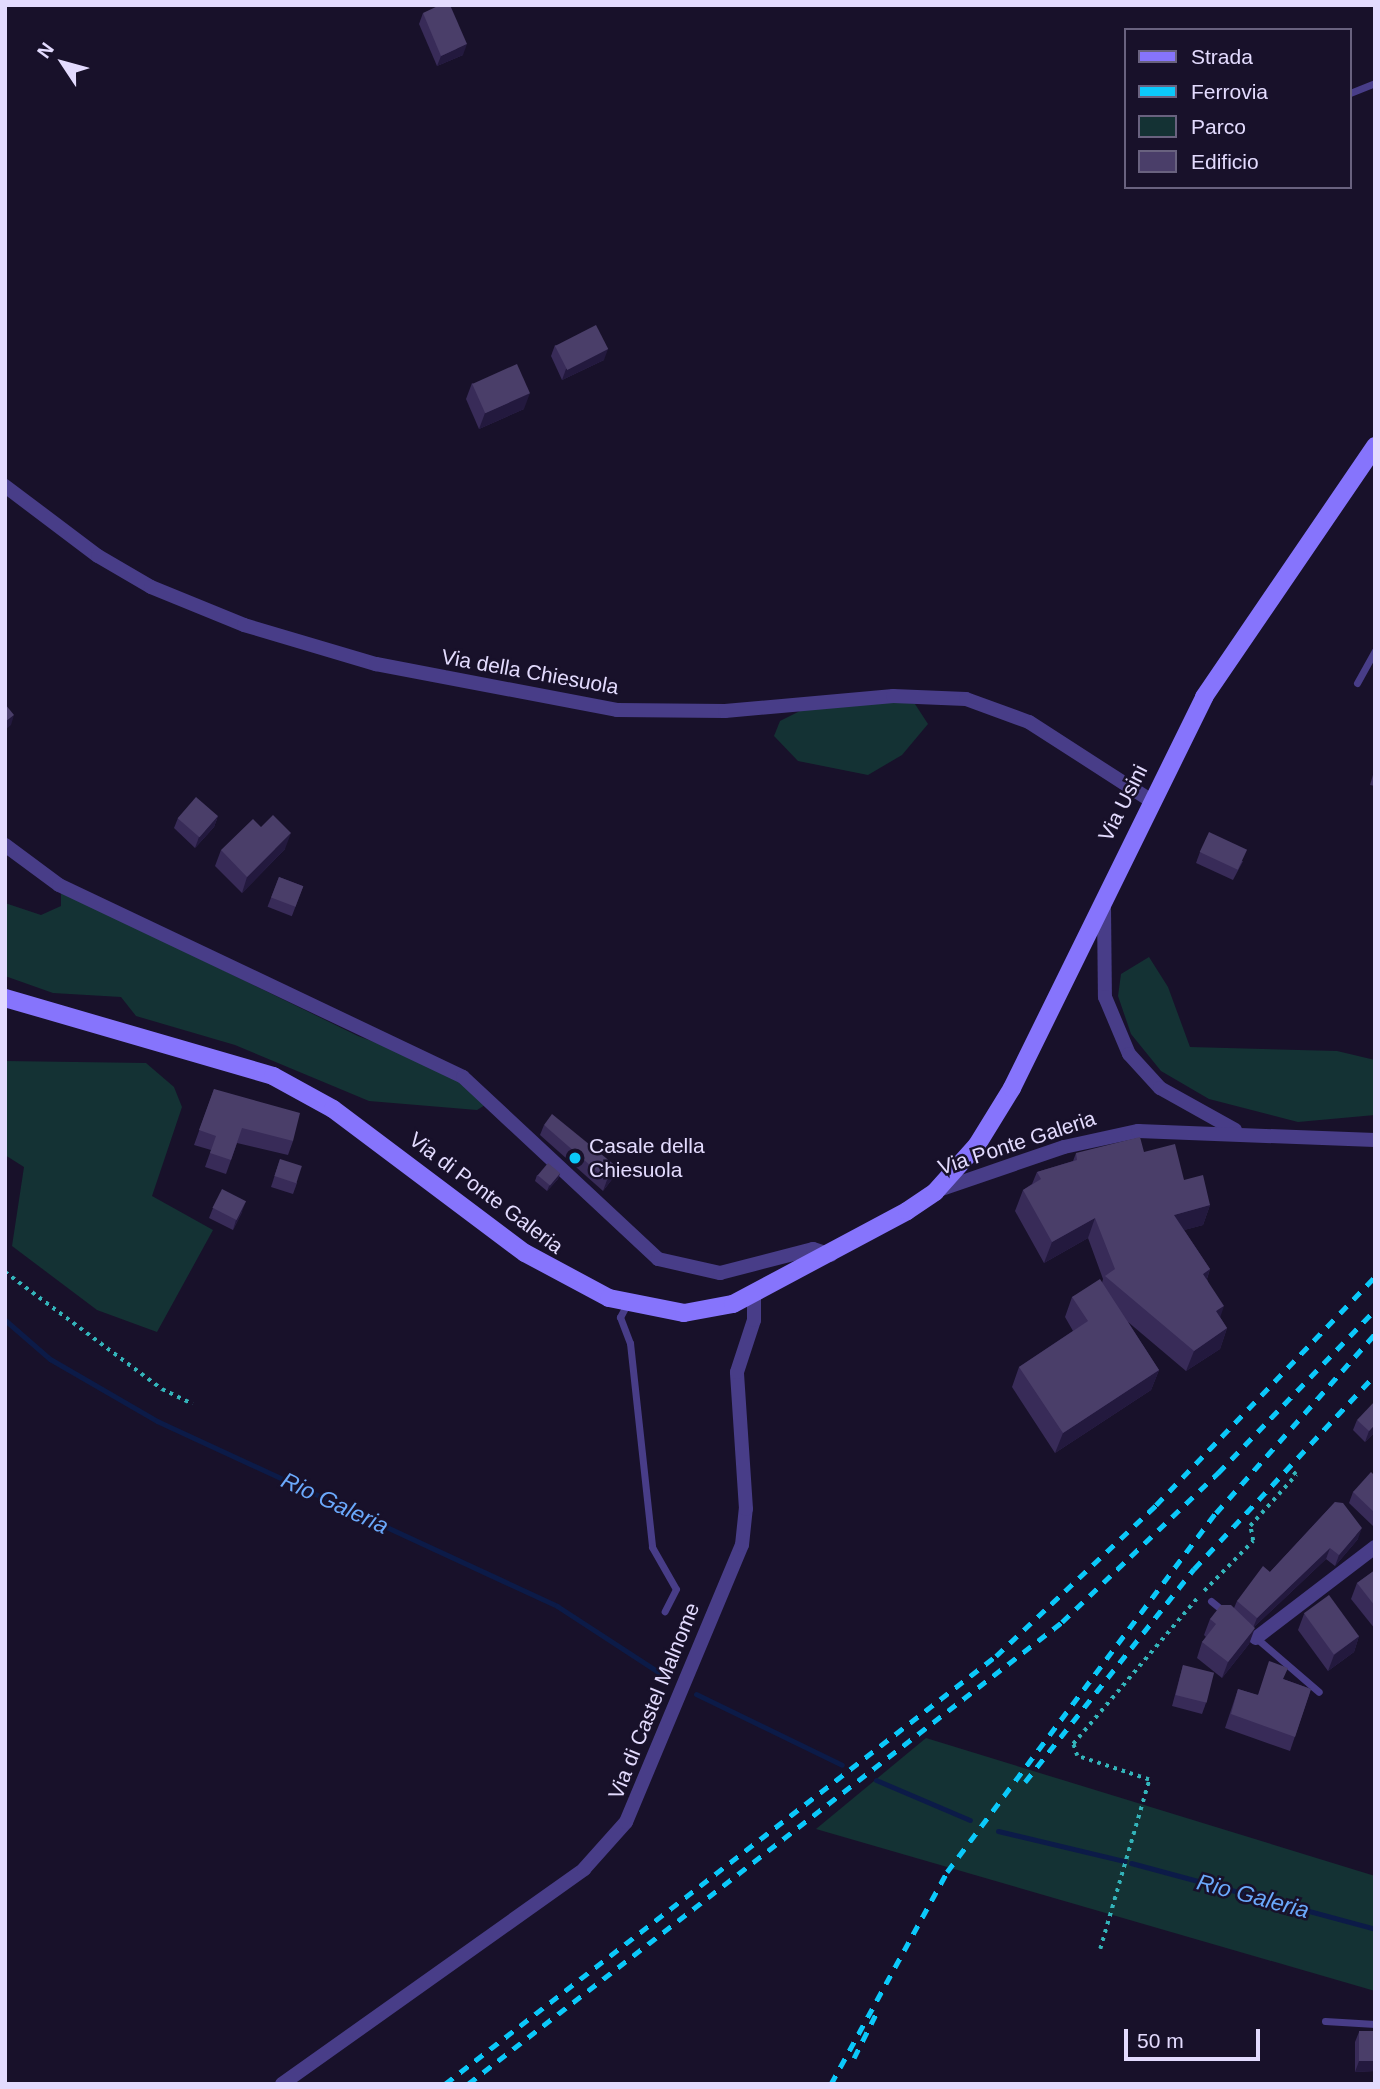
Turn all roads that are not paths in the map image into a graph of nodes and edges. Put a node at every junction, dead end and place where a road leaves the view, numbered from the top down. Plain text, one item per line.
1 (1375, 83) edge
2 (1352, 92) edge
3 (1375, 446) edge
4 (5, 486) edge
5 (1375, 651) edge
6 (1357, 683) dead end
7 (1150, 800) junction
8 (5, 845) edge
9 (1106, 886) junction
10 (5, 998) edge
11 (1238, 1131) junction
12 (1375, 1140) edge
13 (935, 1192) junction
14 (831, 1255) junction
15 (754, 1295) junction
16 (627, 1304) junction
17 (1375, 1547) edge
18 (1211, 1601) dead end
19 (665, 1611) dead end
20 (1238, 1623) edge
21 (1251, 1634) joint
22 (1320, 1692) dead end
23 (1325, 2021) dead end
24 (1375, 2024) edge
25 (282, 2084) edge

1 - 2 lane
3 - 7 main road, Via Usini
4 - 7 street, Via della Chiesuola
5 - 6 lane
7 - 9 main road, Via Usini
8 - 14 street
9 - 11 street, Via Ponte Galeria
9 - 13 main road, Via Usini
10 - 16 main road, Via di Ponte Galeria
11 - 12 street, Via Ponte Galeria
11 - 13 street, Via Ponte Galeria
13 - 14 main road, Via di Ponte Galeria
14 - 15 main road, Via di Ponte Galeria
15 - 16 main road, Via di Ponte Galeria
15 - 25 street, Via di Castel Malnome
16 - 19 lane
17 - 21 street
18 - 20 lane
21 - 22 lane
23 - 24 lane

